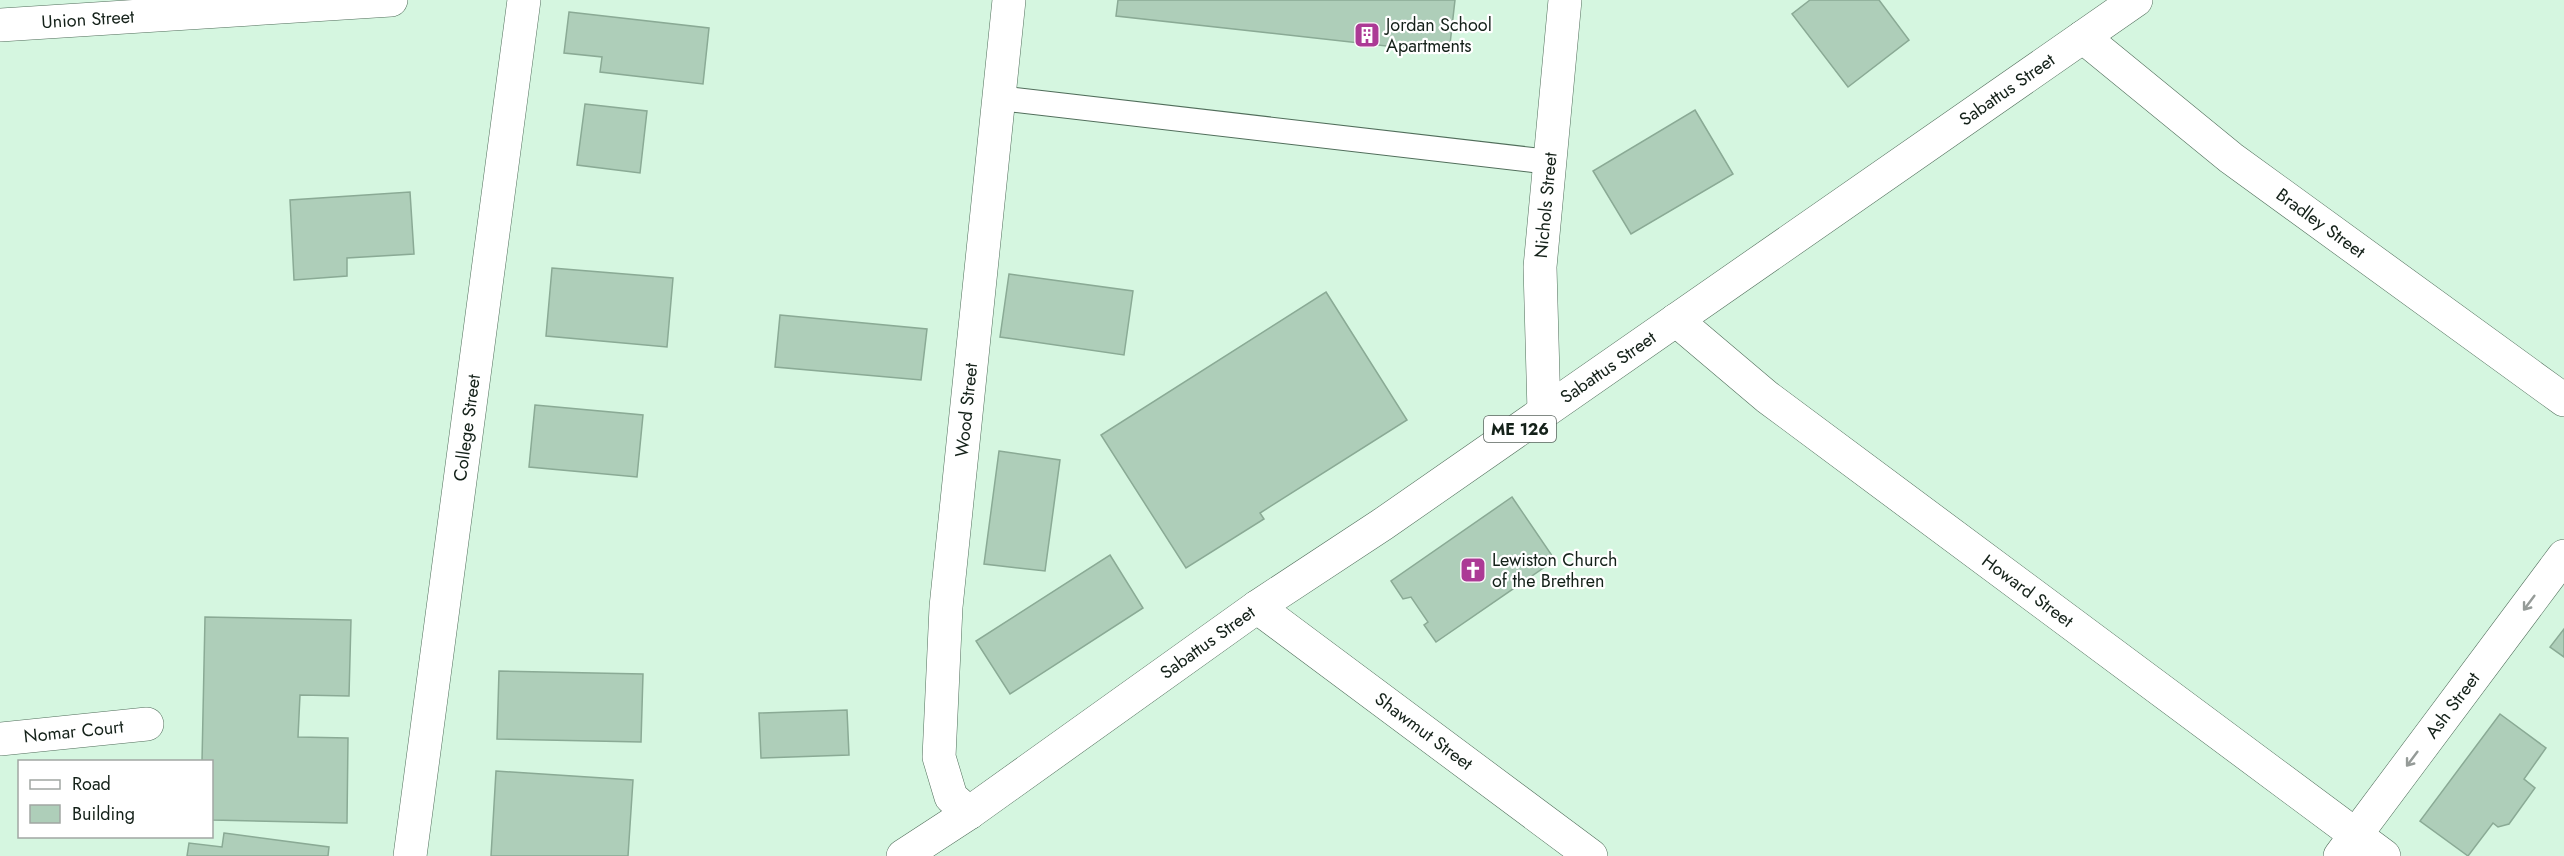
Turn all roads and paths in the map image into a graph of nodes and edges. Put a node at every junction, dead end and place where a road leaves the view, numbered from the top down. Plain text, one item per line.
1 (391, 0) edge
2 (524, 0) edge
3 (1009, 0) edge
4 (1565, 0) edge
5 (2136, 0) edge
6 (0, 25) edge
7 (2083, 37) junction
8 (999, 98) junction
9 (1550, 162) junction
10 (1676, 320) junction
11 (2564, 400) edge
12 (1544, 412) junction
13 (2564, 556) edge
14 (1257, 607) junction
15 (147, 724) dead end
16 (0, 739) edge
17 (969, 813) junction
18 (2348, 845) edge
19 (410, 856) edge
20 (903, 856) edge
21 (1591, 856) edge
22 (2384, 856) edge

1 - 6 street, Union Street
2 - 19 street, College Street
3 - 8 street, Wood Street
4 - 9 street, Nichols Street
5 - 7 street, Sabattus Street / ME 126
7 - 10 street, Sabattus Street / ME 126
7 - 11 street, Bradley Street
8 - 9 lane
8 - 17 street, Wood Street
9 - 12 street, Nichols Street
10 - 12 street, Sabattus Street / ME 126
10 - 18 street, Howard Street
12 - 14 street, Sabattus Street / ME 126
13 -> 18 street, Ash Street
14 - 17 street, Sabattus Street / ME 126
14 - 21 street, Shawmut Street
15 - 16 street, Nomar Court
17 - 20 street, Sabattus Street / ME 126
18 - 22 street, Howard Street

